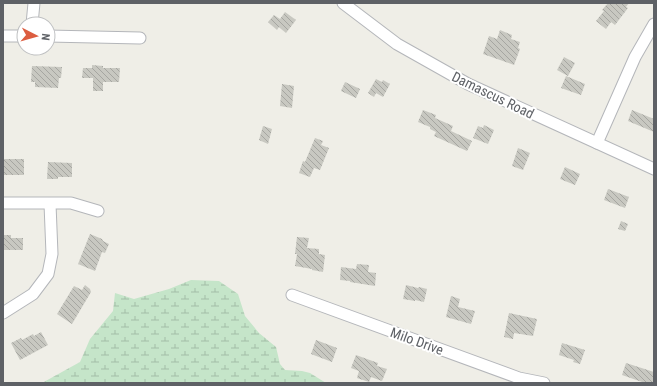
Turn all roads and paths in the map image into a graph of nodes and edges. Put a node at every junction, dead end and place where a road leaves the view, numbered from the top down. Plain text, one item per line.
1 (34, 3) edge
2 (343, 3) edge
3 (33, 16) edge
4 (654, 24) edge
5 (3, 36) edge
6 (16, 36) edge
7 (56, 36) edge
8 (140, 38) dead end
9 (597, 143) junction
10 (654, 169) edge
11 (3, 204) edge
12 (50, 204) junction
13 (98, 211) dead end
14 (292, 295) dead end
15 (3, 313) edge
16 (544, 383) edge

1 - 3 street
2 - 9 street, Damascus Road
4 - 9 street
5 - 6 street
7 - 8 street
9 - 10 street, Damascus Road
11 - 12 street
12 - 13 street
12 - 15 street
14 - 16 street, Milo Drive

